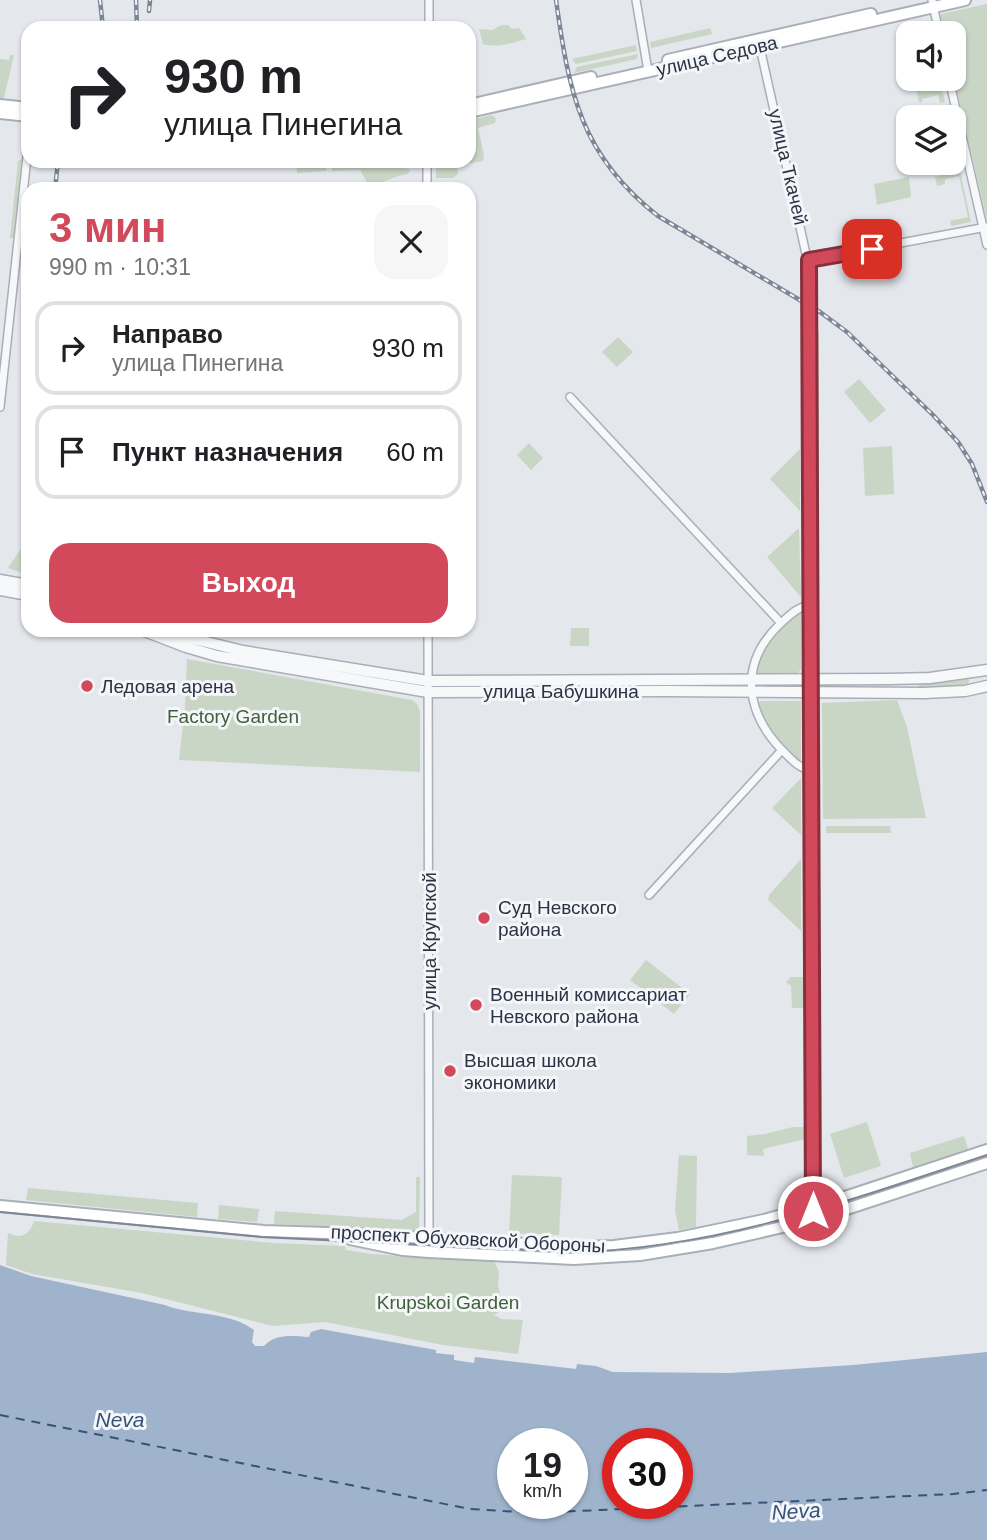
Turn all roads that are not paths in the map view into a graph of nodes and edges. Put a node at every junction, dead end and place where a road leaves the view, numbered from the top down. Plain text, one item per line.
1 (429, 0) edge
2 (636, 0) edge
3 (965, 0) edge
4 (933, 2) edge
5 (429, 21) edge
6 (937, 21) edge
7 (759, 43) junction
8 (648, 68) junction
9 (953, 91) edge
10 (476, 104) edge
11 (0, 105) edge
12 (21, 107) edge
13 (476, 110) edge
14 (0, 113) edge
15 (21, 115) edge
16 (21, 213) edge
17 (985, 227) edge
18 (987, 245) edge
19 (809, 260) junction
20 (570, 397) dead end
21 (0, 407) edge
22 (0, 580) edge
23 (21, 584) edge
24 (0, 590) edge
25 (21, 594) edge
26 (812, 605) junction
27 (781, 623) junction
28 (160, 637) edge
29 (187, 637) edge
30 (428, 637) edge
31 (987, 670) edge
32 (973, 673) junction
33 (812, 680) junction
34 (752, 686) junction
35 (428, 687) junction
36 (982, 687) edge
37 (812, 692) junction
38 (782, 750) junction
39 (812, 770) junction
40 (649, 895) dead end
41 (987, 1150) edge
42 (987, 1163) edge
43 (0, 1206) edge
44 (813, 1207) junction
45 (813, 1220) junction
46 (313, 1234) junction
47 (429, 1239) junction
48 (429, 1252) junction

1 - 5 street
2 - 8 street
3 - 4 main road, улица Седова
4 - 6 street
4 - 7 main road, улица Седова
7 - 8 main road, улица Седова
7 - 19 street, улица Ткачей
8 - 10 main road, улица Седова
8 - 13 main road, улица Седова
9 - 17 street
11 - 12 main road
14 - 15 main road
16 - 21 street
17 - 18 street
17 - 19 street
19 - 26 street, улица Ткачей
20 - 27 street
22 - 23 street
24 - 25 street
26 - 27 street
26 - 33 street, улица Ткачей
27 - 34 street
28 - 35 street, улица Бабушкина
29 - 35 street, улица Бабушкина
30 - 35 street, улица Крупской
31 - 32 street, улица Бабушкина
32 - 33 street, улица Бабушкина
32 - 36 street
33 - 34 street, улица Бабушкина
33 - 37 street, улица Ткачей
34 - 35 street, улица Бабушкина
34 - 37 street, улица Бабушкина
34 - 38 street
35 - 47 street, улица Крупской
36 - 37 street, улица Бабушкина
37 - 39 street, улица Ткачей
38 - 39 street
38 - 40 street
39 - 44 street, улица Ткачей
41 - 44 main road, проспект Обуховской Обороны
42 - 45 main road, проспект Обуховской Обороны
43 - 46 main road, проспект Обуховской Обороны
44 - 45 street, улица Ткачей
44 - 47 main road, проспект Обуховской Обороны
45 - 48 main road, проспект Обуховской Обороны
46 - 47 main road, проспект Обуховской Обороны
46 - 48 main road, проспект Обуховской Обороны
47 - 48 street, улица Крупской

